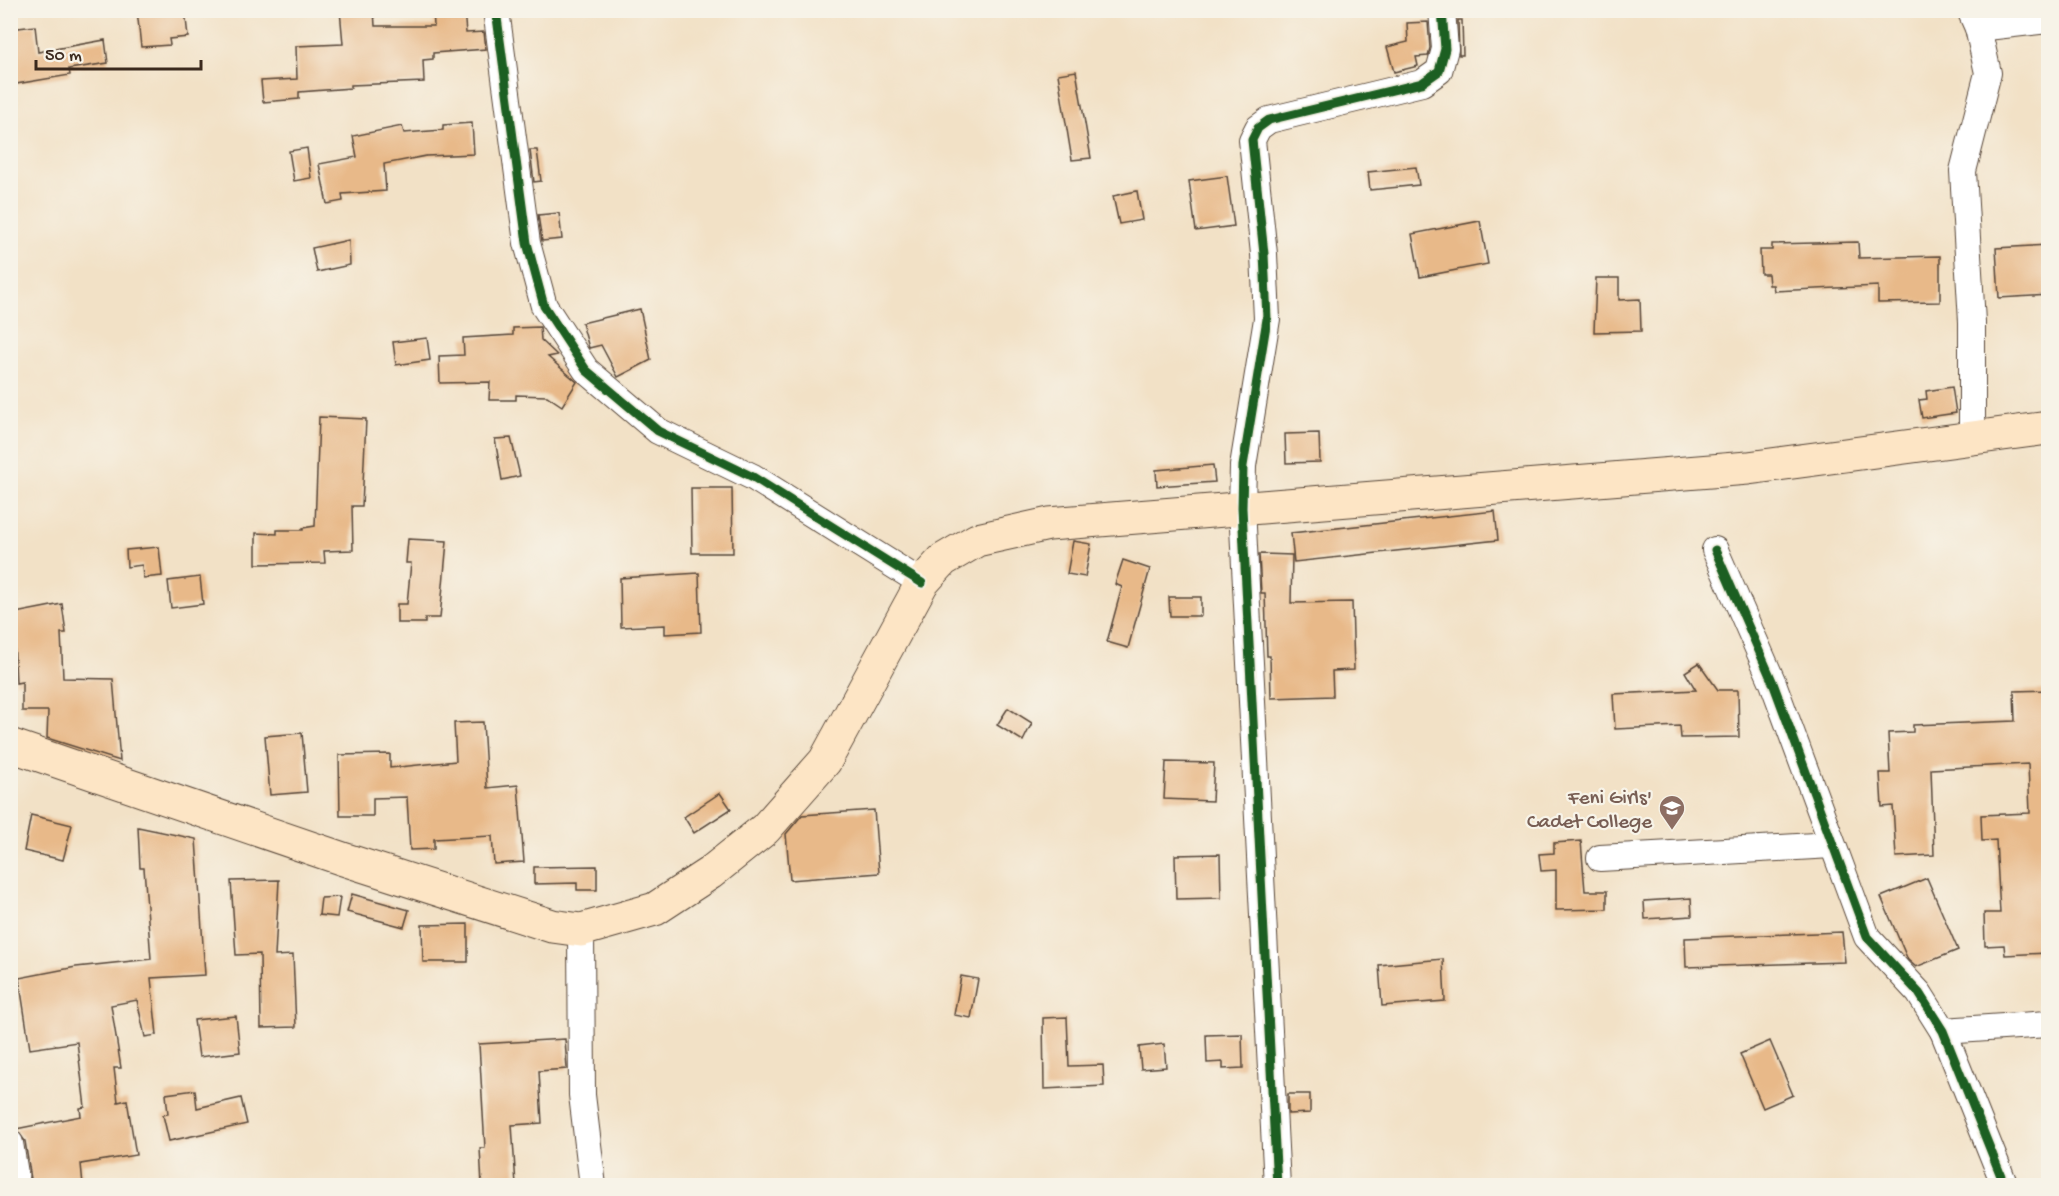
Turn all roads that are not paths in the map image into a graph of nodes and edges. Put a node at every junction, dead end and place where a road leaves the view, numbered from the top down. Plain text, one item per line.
1 (496, 10) edge
2 (1442, 10) edge
3 (1974, 19) edge
4 (2049, 20) edge
5 (2049, 428) edge
6 (1972, 438) junction
7 (1242, 508) junction
8 (1715, 550) dead end
9 (922, 583) junction
10 (10, 745) edge
11 (1832, 845) junction
12 (1600, 858) dead end
13 (581, 930) junction
14 (2049, 1024) edge
15 (1944, 1031) junction
16 (10, 1143) edge
17 (17, 1185) edge
18 (593, 1185) edge
19 (1277, 1185) edge
20 (2005, 1185) edge

1 - 9 street
2 - 7 street
3 - 4 street
3 - 6 street
5 - 6 main road
6 - 7 main road
7 - 9 main road
7 - 19 street
8 - 11 street
9 - 13 main road
10 - 13 main road
11 - 12 street
11 - 15 street
13 - 18 street
14 - 15 street
15 - 20 street
16 - 17 street

